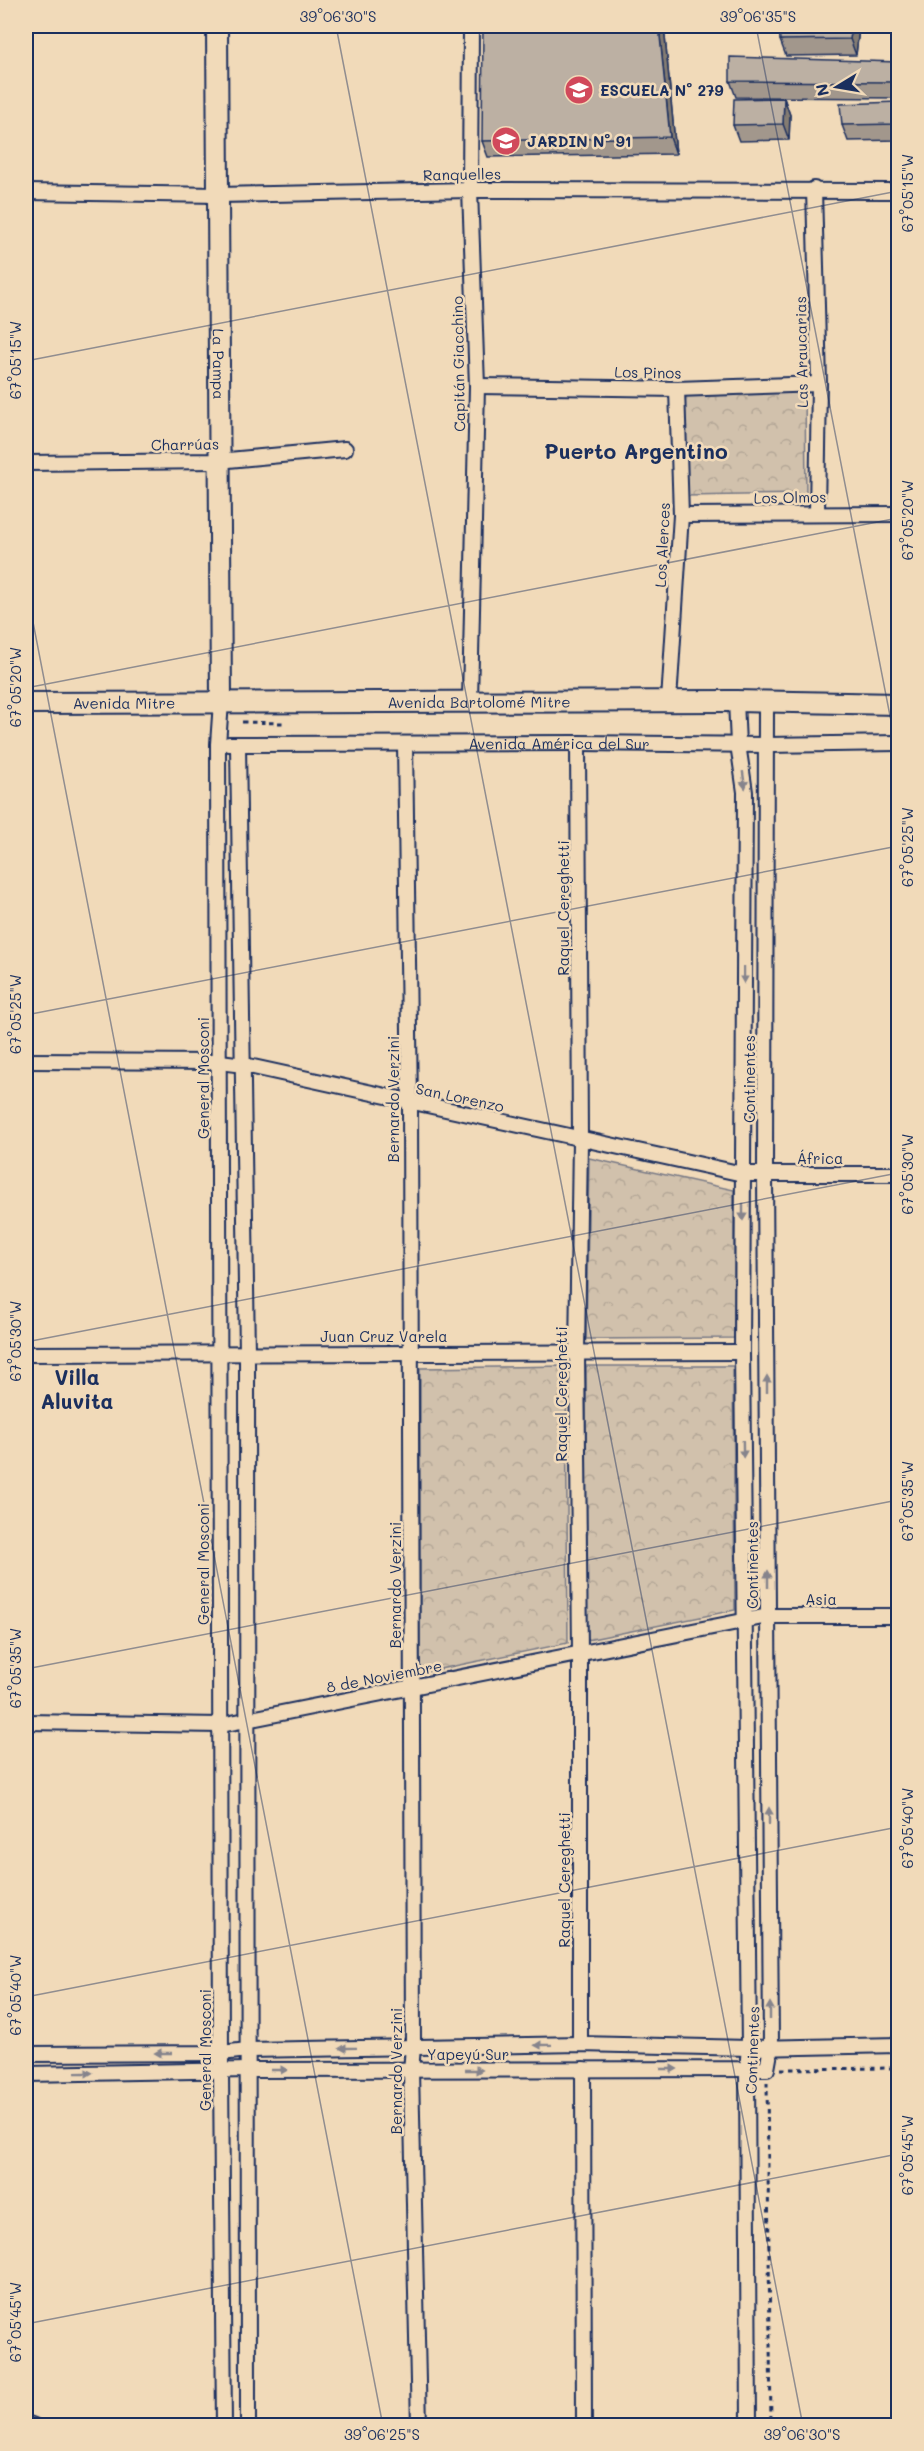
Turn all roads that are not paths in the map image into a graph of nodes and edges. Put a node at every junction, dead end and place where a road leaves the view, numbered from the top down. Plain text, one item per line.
1 (217, 26) edge
2 (471, 26) edge
3 (814, 189) junction
4 (470, 190) junction
5 (898, 191) edge
6 (26, 192) edge
7 (219, 195) junction
8 (819, 384) junction
9 (477, 386) junction
10 (677, 389) junction
11 (345, 449) dead end
12 (218, 461) junction
13 (26, 463) edge
14 (817, 513) junction
15 (898, 514) edge
16 (681, 515) junction
17 (470, 701) junction
18 (669, 701) junction
19 (736, 701) junction
20 (221, 702) junction
21 (26, 703) edge
22 (766, 703) junction
23 (898, 704) edge
24 (898, 742) edge
25 (578, 743) junction
26 (218, 744) junction
27 (405, 744) junction
28 (738, 744) junction
29 (238, 745) junction
30 (767, 746) junction
31 (26, 1061) edge
32 (220, 1062) junction
33 (244, 1065) junction
34 (410, 1103) junction
35 (580, 1140) junction
36 (743, 1174) junction
37 (898, 1174) edge
38 (765, 1175) junction
39 (410, 1352) junction
40 (742, 1352) junction
41 (247, 1353) junction
42 (577, 1353) junction
43 (26, 1354) edge
44 (219, 1354) junction
45 (768, 1616) junction
46 (898, 1616) edge
47 (744, 1620) junction
48 (580, 1652) junction
49 (412, 1688) junction
50 (249, 1720) junction
51 (26, 1722) edge
52 (221, 1725) junction
53 (580, 2044) junction
54 (898, 2045) edge
55 (413, 2047) junction
56 (771, 2047) junction
57 (749, 2048) junction
58 (248, 2050) junction
59 (221, 2053) junction
60 (26, 2054) edge
61 (583, 2069) junction
62 (747, 2069) junction
63 (766, 2069) joint
64 (249, 2070) junction
65 (411, 2071) junction
66 (221, 2072) junction
67 (26, 2074) edge
68 (26, 2423) edge
69 (34, 2426) edge
70 (224, 2426) edge
71 (248, 2426) edge
72 (419, 2426) edge
73 (585, 2426) edge
74 (749, 2426) edge

1 - 7 street, La Pampa
2 - 4 street, Capitán Giacchino
3 - 4 street, Ranquelles
3 - 5 street, Ranquelles
3 - 8 street, Las Araucarias
4 - 7 street, Ranquelles
4 - 9 street, Capitán Giacchino
6 - 7 street, Ranquelles
7 - 12 street, La Pampa
8 - 10 street, Los Pinos
8 - 14 street, Las Araucarias
9 - 10 street, Los Pinos
9 - 17 street, Capitán Giacchino
10 - 16 street, Los Alerces
11 - 12 street, Charrúas
12 - 13 street, Charrúas
12 - 20 street, La Pampa
14 - 15 street, Los Olmos
14 - 16 street, Los Olmos
16 - 18 street, Los Alerces
17 - 18 street, Avenida Bartolomé Mitre
17 - 20 street, Avenida Bartolomé Mitre
18 - 19 street, Avenida Bartolomé Mitre
19 - 22 street
19 - 28 street, Continentes
20 - 21 street, Avenida Mitre
20 - 26 street, General Mosconi
22 - 23 street
22 - 30 street, Continentes
24 - 30 street, Avenida América del Sur
25 - 27 street, Avenida América del Sur
25 - 28 street, Avenida América del Sur
25 - 35 street, Raquel Cereghetti
26 - 29 street, Avenida América del Sur
26 - 32 street, General Mosconi
27 - 29 street, Avenida América del Sur
27 - 34 street, Bernardo Verzini
28 - 30 street, Avenida América del Sur
28 -> 36 street, Continentes
29 - 33 street
30 - 38 street, Continentes
31 - 32 street, San Lorenzo
32 - 33 street, San Lorenzo
32 - 44 street, General Mosconi
33 - 34 street, San Lorenzo
33 - 41 street
34 - 35 street, San Lorenzo
34 - 39 street, Bernardo Verzini
35 - 36 street, San Lorenzo
35 - 42 street, Raquel Cereghetti
36 - 38 street, África
36 -> 40 street, Continentes
37 - 38 street, África
45 -> 38 street, Continentes
39 - 41 street, Juan Cruz Varela
39 - 42 street, Juan Cruz Varela
39 - 49 street, Bernardo Verzini
40 - 42 street, Juan Cruz Varela
40 -> 47 street, Continentes
41 - 44 street, Juan Cruz Varela
41 - 50 street
42 - 48 street, Raquel Cereghetti
43 - 44 street, Juan Cruz Varela
44 - 52 street, General Mosconi
45 - 46 street, Asia
45 - 47 street, Asia
56 -> 45 street, Continentes
47 - 48 street, 8 de Noviembre
47 - 57 street, Continentes
48 - 49 street, 8 de Noviembre
48 - 53 street, Raquel Cereghetti
49 - 50 street, 8 de Noviembre
49 - 55 street, Bernardo Verzini
50 - 52 street, 8 de Noviembre
50 - 58 street
51 - 52 street, 8 de Noviembre
52 - 59 street, General Mosconi
53 -> 55 street, Yapeyú Sur
53 - 57 street, Yapeyú Sur
54 - 56 street, Yapeyú Sur
55 -> 58 street, Yapeyú Sur
55 - 65 street, Bernardo Verzini
56 - 57 street, Yapeyú Sur
56 - 63 street, Continentes
57 - 62 street, Continentes
58 - 59 street, Yapeyú Sur
58 - 64 street
59 -> 60 street, Yapeyú Sur
59 - 66 street, General Mosconi
61 -> 62 street, Yapeyú Sur
65 -> 61 street, Yapeyú Sur
61 - 73 street
62 - 63 street, Yapeyú Sur
62 - 74 street, Continentes
64 -> 65 street, Yapeyú Sur
64 - 66 street, Yapeyú Sur
64 - 71 street
65 - 72 street, Bernardo Verzini
67 -> 66 street, Yapeyú Sur
66 - 70 street, General Mosconi
68 - 69 street

